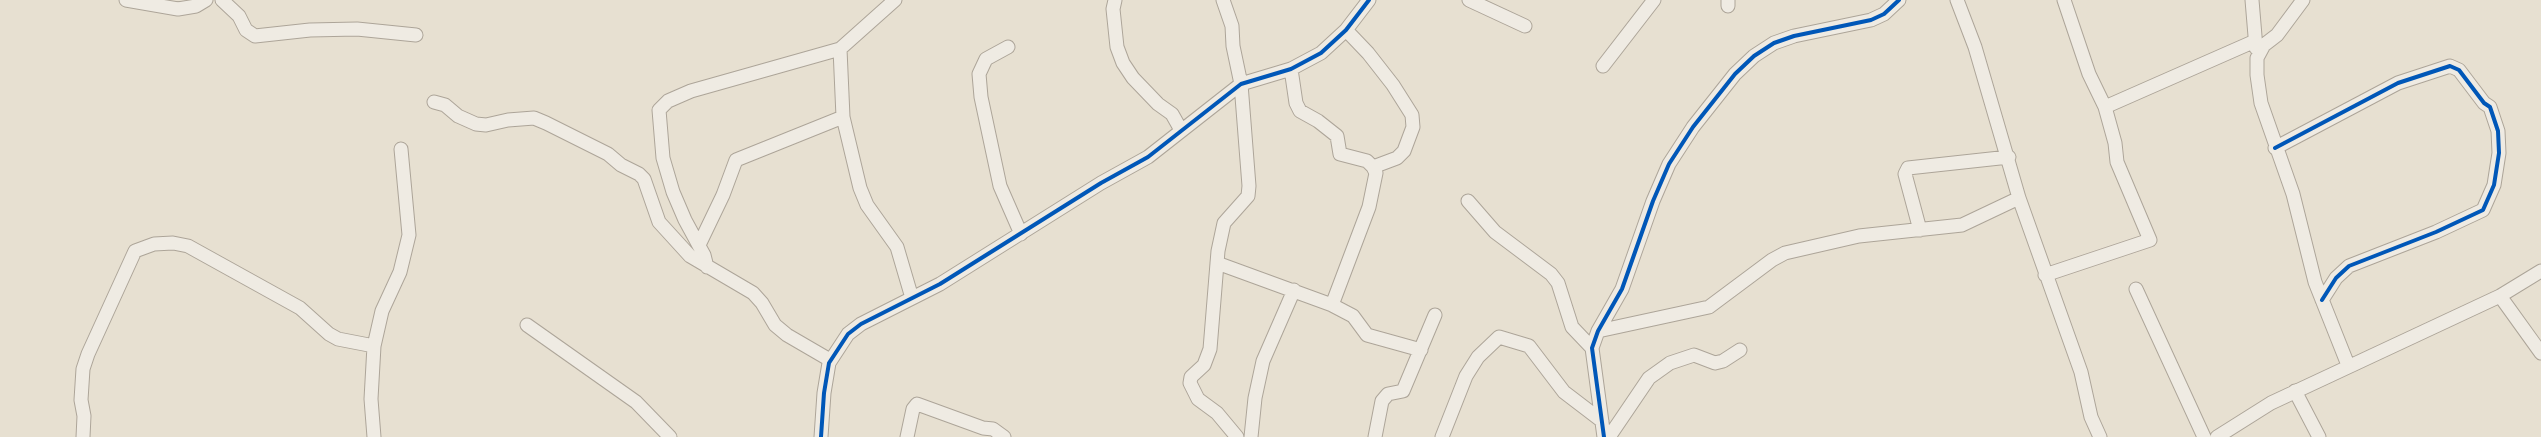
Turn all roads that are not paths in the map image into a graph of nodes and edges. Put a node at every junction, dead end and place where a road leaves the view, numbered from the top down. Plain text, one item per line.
1 (126, 0) edge
2 (206, 0) edge
3 (222, 0) edge
4 (895, 0) edge
5 (1115, 0) edge
6 (1223, 0) edge
7 (1369, 0) edge
8 (1654, 0) edge
9 (1899, 0) edge
10 (1957, 0) edge
11 (2064, 0) edge
12 (2252, 0) edge
13 (2303, 0) edge
14 (1472, 1) edge
15 (1525, 26) dead end
16 (1346, 30) junction
17 (416, 35) dead end
18 (2255, 41) junction
19 (1008, 47) dead end
20 (840, 49) junction
21 (2257, 58) junction
22 (1603, 66) dead end
23 (1291, 69) junction
24 (1241, 84) junction
25 (434, 102) dead end
26 (2105, 107) junction
27 (843, 117) junction
28 (1181, 130) junction
29 (2275, 148) junction
30 (401, 150) dead end
31 (2009, 157) junction
32 (1373, 167) junction
33 (2019, 198) junction
34 (1468, 201) dead end
35 (1920, 230) junction
36 (1021, 234) junction
37 (698, 245) junction
38 (1217, 263) junction
39 (707, 268) junction
40 (2541, 270) edge
41 (2045, 275) junction
42 (2136, 289) dead end
43 (1294, 290) junction
44 (2500, 296) junction
45 (912, 298) junction
46 (2322, 300) junction
47 (1332, 305) junction
48 (1435, 315) dead end
49 (527, 325) dead end
50 (1598, 331) junction
51 (374, 346) junction
52 (1592, 348) junction
53 (1421, 350) junction
54 (1740, 350) dead end
55 (2541, 353) edge
56 (830, 360) junction
57 (2348, 365) junction
58 (2295, 391) junction
59 (1602, 421) junction
60 (84, 437) edge
61 (374, 437) edge
62 (670, 437) edge
63 (821, 437) edge
64 (907, 437) edge
65 (1004, 437) edge
66 (1237, 437) edge
67 (1251, 437) edge
68 (1375, 437) edge
69 (1442, 437) edge
70 (1604, 437) edge
71 (1609, 437) edge
72 (2100, 437) edge
73 (2204, 437) edge
74 (2217, 437) edge
75 (2319, 437) edge

1 - 2 street
3 - 17 street
4 - 20 street
5 - 28 street
6 - 24 street
7 - 16 street
8 - 22 street
9 - 50 street
10 - 31 street
11 - 26 street
12 - 18 street
13 - 21 street
14 - 15 street
16 - 23 street
16 - 32 street
18 - 21 street
18 - 26 street
19 - 36 street
20 - 27 street
20 - 37 street
21 - 29 street
23 - 24 street
23 - 32 street
24 - 28 street
24 - 38 street
25 - 39 street
26 - 41 street
27 - 37 street
27 - 45 street
28 - 36 street
29 - 46 street
29 - 46 street
30 - 51 street
31 - 33 street
31 - 35 street
32 - 47 street
33 - 35 street
33 - 41 street
34 - 52 street
35 - 50 street
36 - 45 street
37 - 39 street
38 - 43 street
38 - 66 street
39 - 56 street
40 - 44 street
41 - 72 street
42 - 73 street
43 - 47 street
43 - 67 street
44 - 55 street
44 - 57 street
45 - 56 street
46 - 57 street
47 - 53 street
48 - 53 street
49 - 62 street
50 - 52 street
51 - 60 street
51 - 61 street
52 - 59 street
53 - 68 street
54 - 71 street
56 - 63 street
57 - 58 street
58 - 74 street
58 - 75 street
59 - 69 street
59 - 70 street
64 - 65 street

